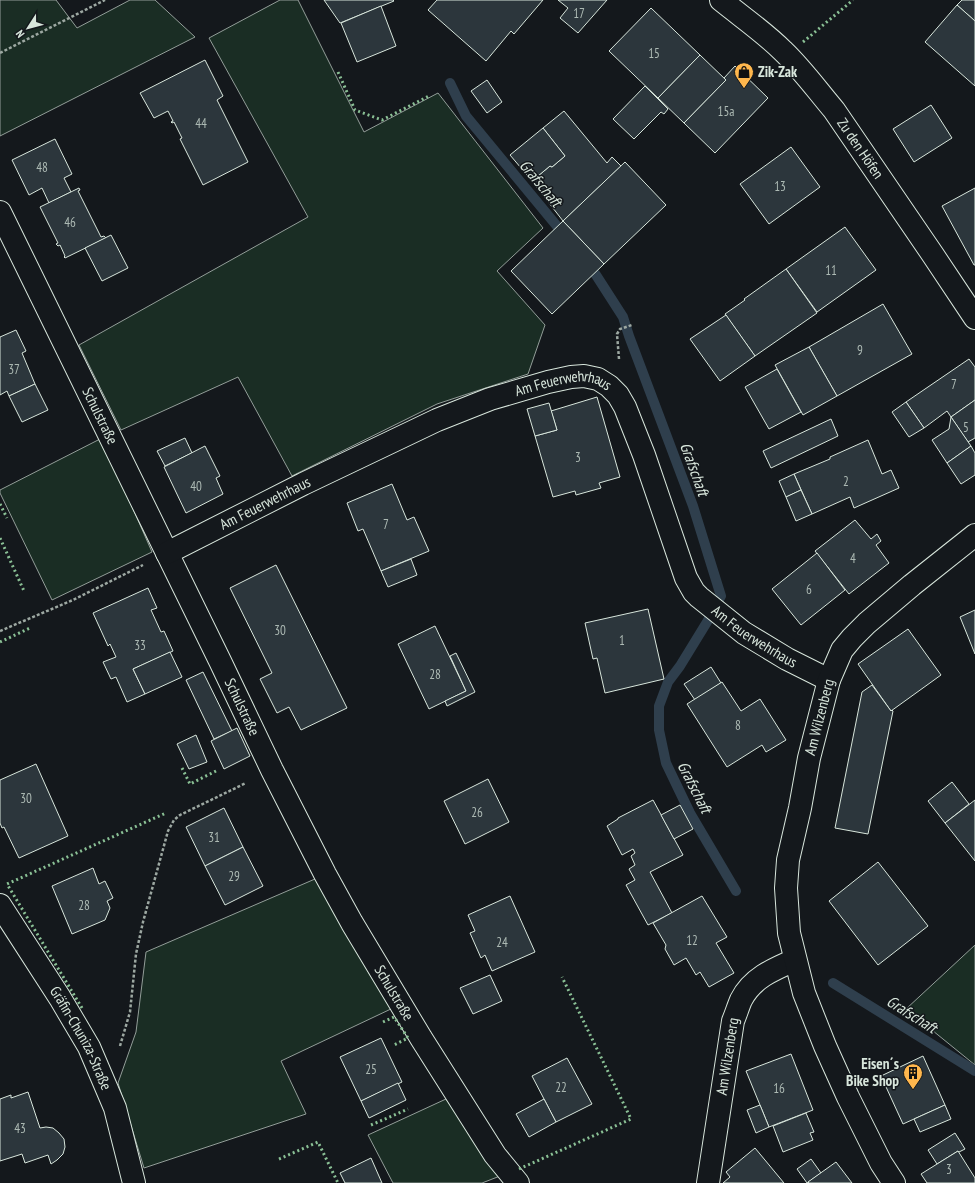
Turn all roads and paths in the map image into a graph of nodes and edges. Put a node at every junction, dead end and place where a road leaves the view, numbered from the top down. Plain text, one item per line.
1 (105, 0) edge
2 (721, 0) edge
3 (0, 53) edge
4 (0, 212) edge
5 (975, 318) edge
6 (632, 325) dead end
7 (620, 329) dead end
8 (975, 534) edge
9 (167, 553) junction
10 (0, 631) edge
11 (829, 680) junction
12 (272, 770) junction
13 (0, 905) edge
14 (795, 960) junction
15 (108, 1089) junction
16 (134, 1183) edge
17 (518, 1183) edge
18 (708, 1183) edge
19 (894, 1183) edge

1 - 3 path
2 - 5 street, Zu den Höfen
4 - 9 street, Schulstraße
6 - 7 path
8 - 11 street, Am Wilzenberg
9 - 10 path
9 - 11 street, Am Feuerwehrhaus
9 - 12 street, Schulstraße
11 - 14 street, Am Wilzenberg
12 - 15 path
12 - 17 street, Schulstraße
13 - 15 street, Gräfin-Chuniza-Straße
14 - 18 street, Am Wilzenberg
14 - 19 street, Am Wilzenberg
15 - 16 street, Gräfin-Chuniza-Straße

